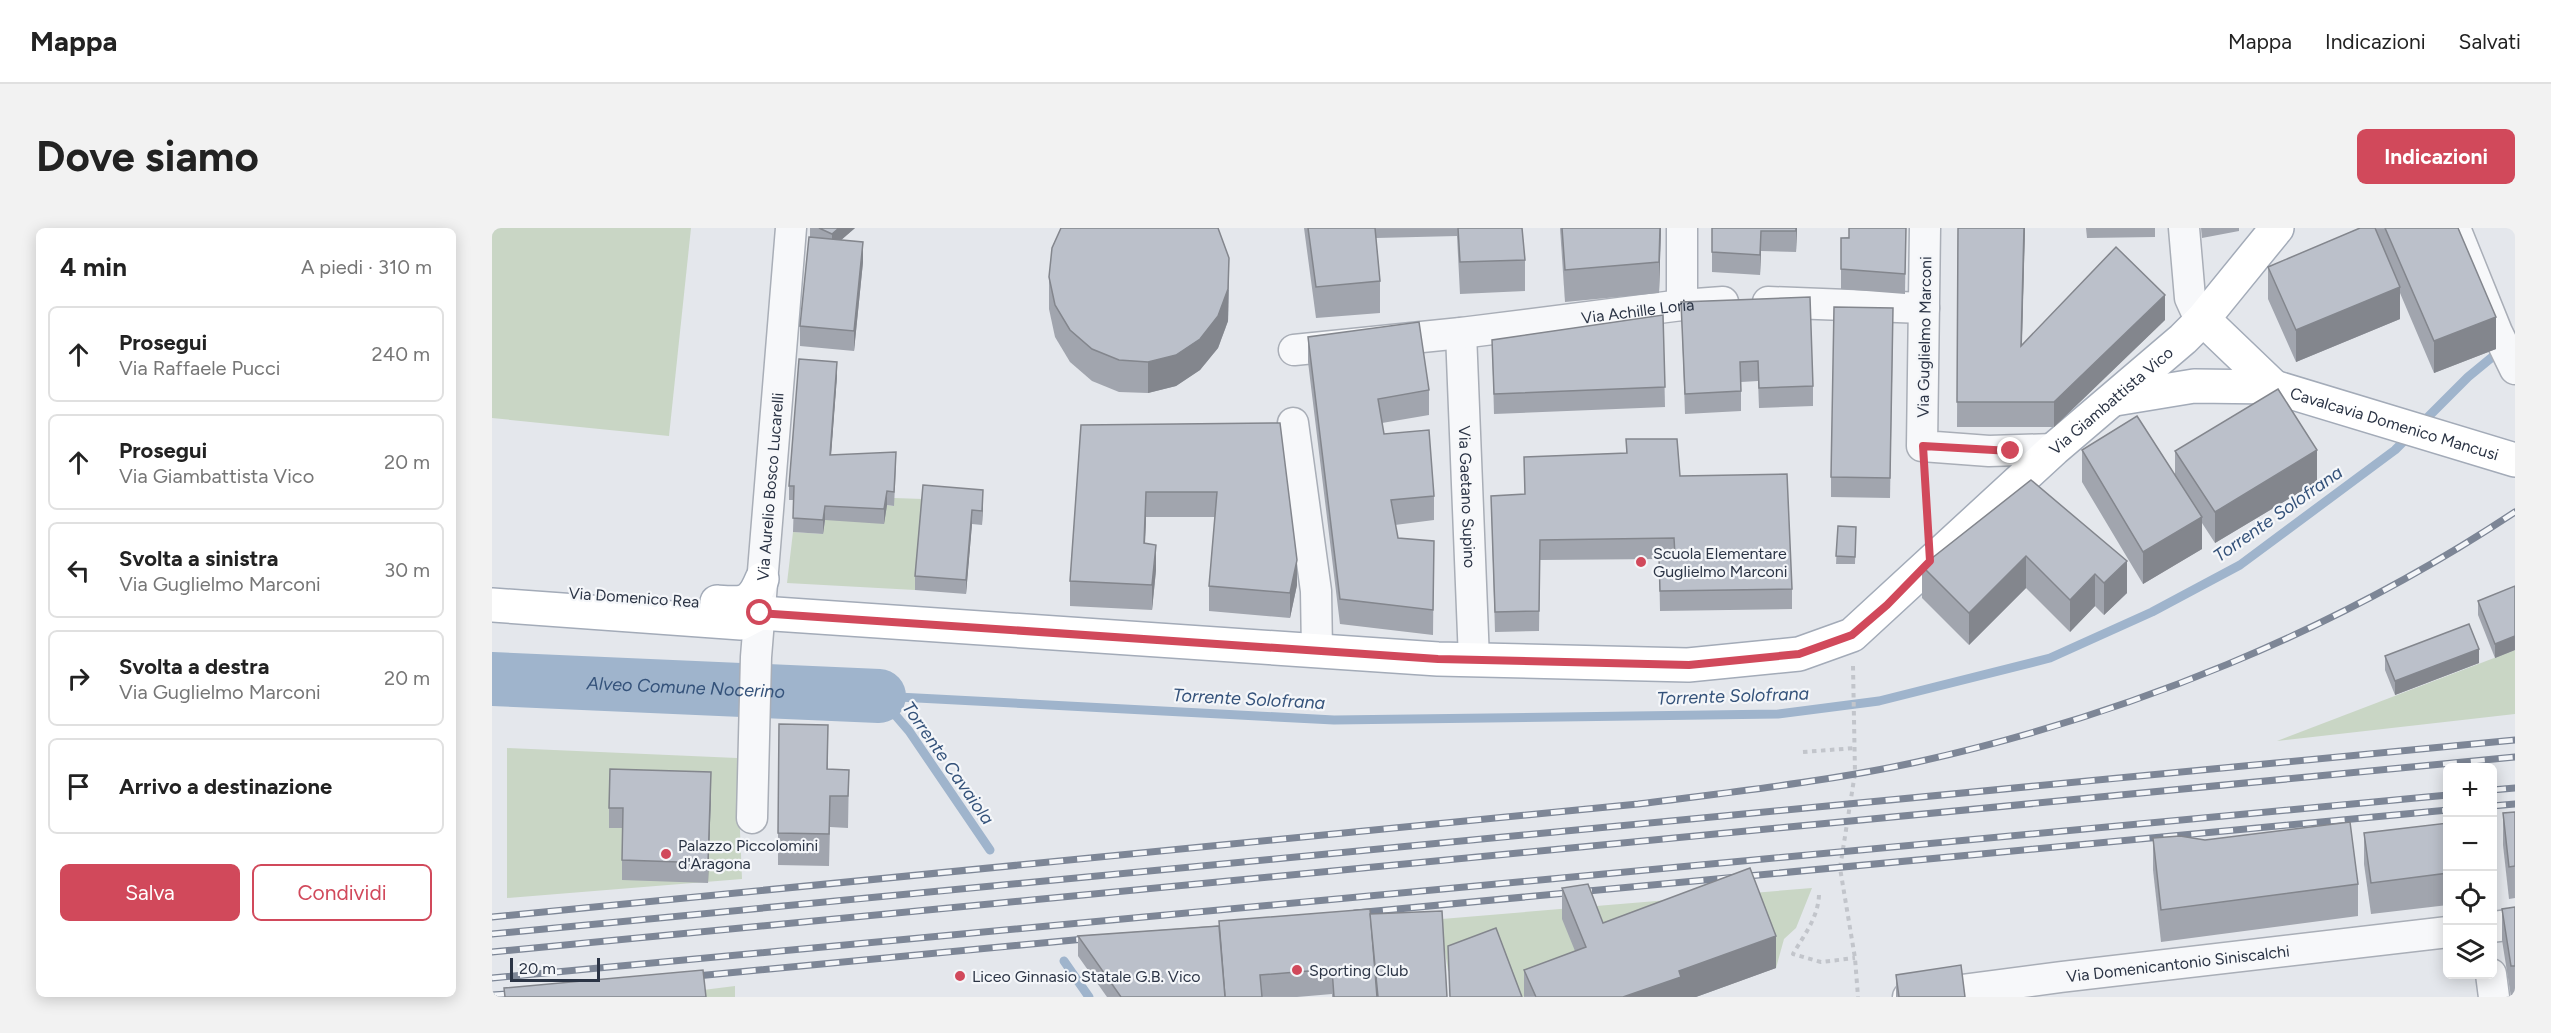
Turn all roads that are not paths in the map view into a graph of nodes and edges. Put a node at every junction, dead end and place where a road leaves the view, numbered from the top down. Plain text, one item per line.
1 (791, 228) edge
2 (1682, 228) edge
3 (1924, 228) edge
4 (2184, 228) edge
5 (2277, 228) edge
6 (2456, 228) edge
7 (1682, 305) junction
8 (1924, 308) junction
9 (2203, 319) junction
10 (1461, 333) junction
11 (1294, 350) dead end
12 (2513, 365) edge
13 (2274, 387) junction
14 (2113, 400) junction
15 (1293, 423) dead end
16 (2054, 449) junction
17 (2515, 460) edge
18 (762, 579) junction
19 (492, 587) edge
20 (492, 605) edge
21 (760, 613) junction
22 (1317, 651) junction
23 (1474, 660) junction
24 (752, 818) dead end
25 (2515, 924) edge
26 (2497, 926) edge
27 (2443, 933) edge
28 (2492, 979) edge
29 (1908, 997) edge
30 (2494, 997) edge

1 - 18 street, Via Aurelio Bosco Lucarelli
2 - 7 street
3 - 8 street, Via Guglielmo Marconi
4 - 9 street
5 - 9 main road, Via Giambattista Vico
6 - 12 street
7 - 8 street, Via Achille Loria
7 - 10 street, Via Achille Loria
8 - 16 street, Via Guglielmo Marconi
9 - 13 main road, Cavalcavia Domenico Mancusi
9 - 14 main road, Via Giambattista Vico
10 - 11 street, Via Achille Loria
10 - 23 street, Via Gaetano Supino
13 - 14 main road, Cavalcavia Domenico Mancusi
13 - 17 main road, Cavalcavia Domenico Mancusi
14 - 16 main road, Via Giambattista Vico
15 - 22 street
16 - 23 main road, Via Giambattista Vico
18 - 19 main road, Via Domenico Rea
18 - 21 street, Via Aurelio Bosco Lucarelli
20 - 21 main road, Via Domenico Rea
21 - 22 main road
21 - 24 street, Via Aurelio Bosco Lucarelli
22 - 23 main road
25 - 26 street
27 - 29 street, Via Domenicantonio Siniscalchi
28 - 30 street

